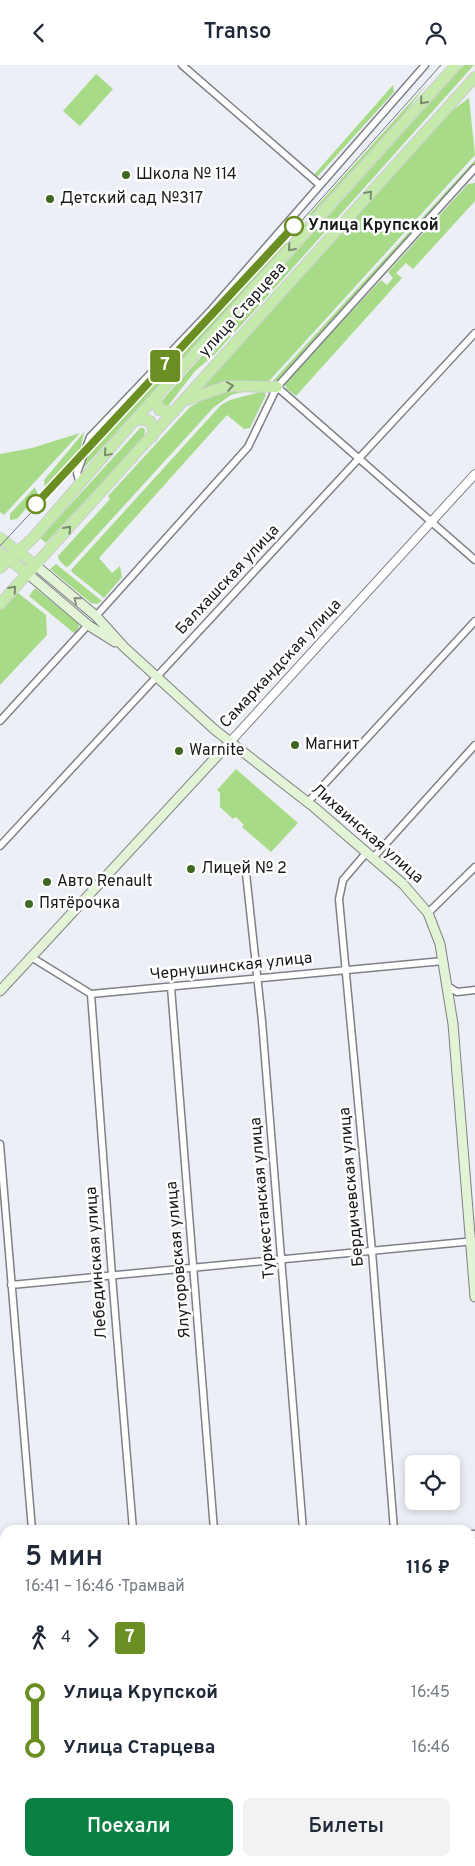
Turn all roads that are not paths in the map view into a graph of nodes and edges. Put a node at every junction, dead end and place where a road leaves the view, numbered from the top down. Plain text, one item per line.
1 (182, 65) edge
2 (425, 65) edge
3 (456, 65) edge
4 (475, 77) edge
5 (474, 170) edge
6 (320, 185) junction
7 (475, 333) edge
8 (277, 387) junction
9 (156, 397) junction
10 (185, 400) junction
11 (174, 412) junction
12 (133, 422) junction
13 (152, 437) junction
14 (360, 459) junction
15 (475, 474) edge
16 (80, 484) junction
17 (432, 521) junction
18 (0, 538) edge
19 (18, 551) junction
20 (0, 553) edge
21 (10, 560) junction
22 (475, 560) edge
23 (34, 564) junction
24 (0, 568) edge
25 (27, 573) junction
26 (0, 604) edge
27 (96, 616) junction
28 (475, 621) edge
29 (88, 625) junction
30 (124, 647) junction
31 (157, 676) junction
32 (0, 721) edge
33 (230, 742) junction
34 (475, 745) edge
35 (308, 802) junction
36 (0, 846) edge
37 (370, 855) junction
38 (245, 864) dead end
39 (475, 867) edge
40 (428, 913) junction
41 (31, 957) junction
42 (444, 961) junction
43 (346, 969) junction
44 (257, 977) junction
45 (446, 985) junction
46 (171, 987) junction
47 (3, 988) edge
48 (475, 989) edge
49 (91, 994) junction
50 (0, 1144) edge
51 (473, 1242) edge
52 (372, 1251) junction
53 (282, 1259) junction
54 (193, 1268) junction
55 (112, 1276) junction
56 (11, 1285) junction
57 (475, 1297) edge
58 (32, 1525) edge
59 (134, 1525) edge
60 (214, 1525) edge
61 (302, 1525) edge
62 (394, 1525) edge

1 - 6 street
2 - 6 street
3 -> 9 main road, улица Старцева
10 -> 4 main road, улица Старцева
5 - 8 street
6 - 16 street
7 - 14 street, Балхашская улица
10 -> 8 main road
8 - 14 street
8 - 27 street
9 - 11 main road
9 - 12 main road, улица Старцева
10 - 11 main road, улица Старцева
11 - 13 main road, улица Старцева
12 - 13 main road
12 -> 16 main road, улица Старцева
23 -> 13 main road, улица Старцева
14 - 17 street
14 - 31 street, Балхашская улица
15 - 17 street, Самаркандская улица
16 - 19 main road, улица Старцева
17 - 22 street
17 - 33 street, Самаркандская улица
18 - 19 main road
19 - 21 main road, улица Старцева
19 - 23 main road
20 - 21 main road
21 - 24 main road
21 - 25 main road
23 - 25 main road, улица Старцева
27 -> 23 main road
26 -> 25 main road
25 - 29 main road
27 - 30 main road
28 - 35 street
29 - 30 main road
29 - 32 street
30 - 31 main road, Лихвинская улица
31 - 33 main road, Лихвинская улица
31 - 36 street, Балхашская улица
33 - 35 main road, Лихвинская улица
33 - 41 main road, Самаркандская улица
34 - 37 street, Бердичевская улица
35 - 37 main road, Лихвинская улица
37 - 40 main road, Лихвинская улица
37 - 43 street, Бердичевская улица
38 - 44 street, Туркестанская улица
39 - 40 street
40 - 42 main road, Лихвинская улица
41 - 47 main road, Самаркандская улица
41 - 49 street
42 - 43 street, Чернушинская улица
42 - 45 main road, Лихвинская улица
43 - 44 street, Чернушинская улица
43 - 52 street, Бердичевская улица
44 - 46 street, Чернушинская улица
44 - 53 street, Туркестанская улица
45 - 48 street
45 - 51 main road, Лихвинская улица
46 - 49 street, Чернушинская улица
46 - 54 street, Ялуторовская улица
49 - 55 street, Лебединская улица
50 - 56 street
51 - 52 street
51 - 57 main road, Лихвинская улица
52 - 53 street
52 - 62 street, Бердичевская улица
53 - 54 street
53 - 61 street, Туркестанская улица
54 - 55 street
54 - 60 street, Ялуторовская улица
55 - 56 street
55 - 59 street, Лебединская улица
56 - 58 street

